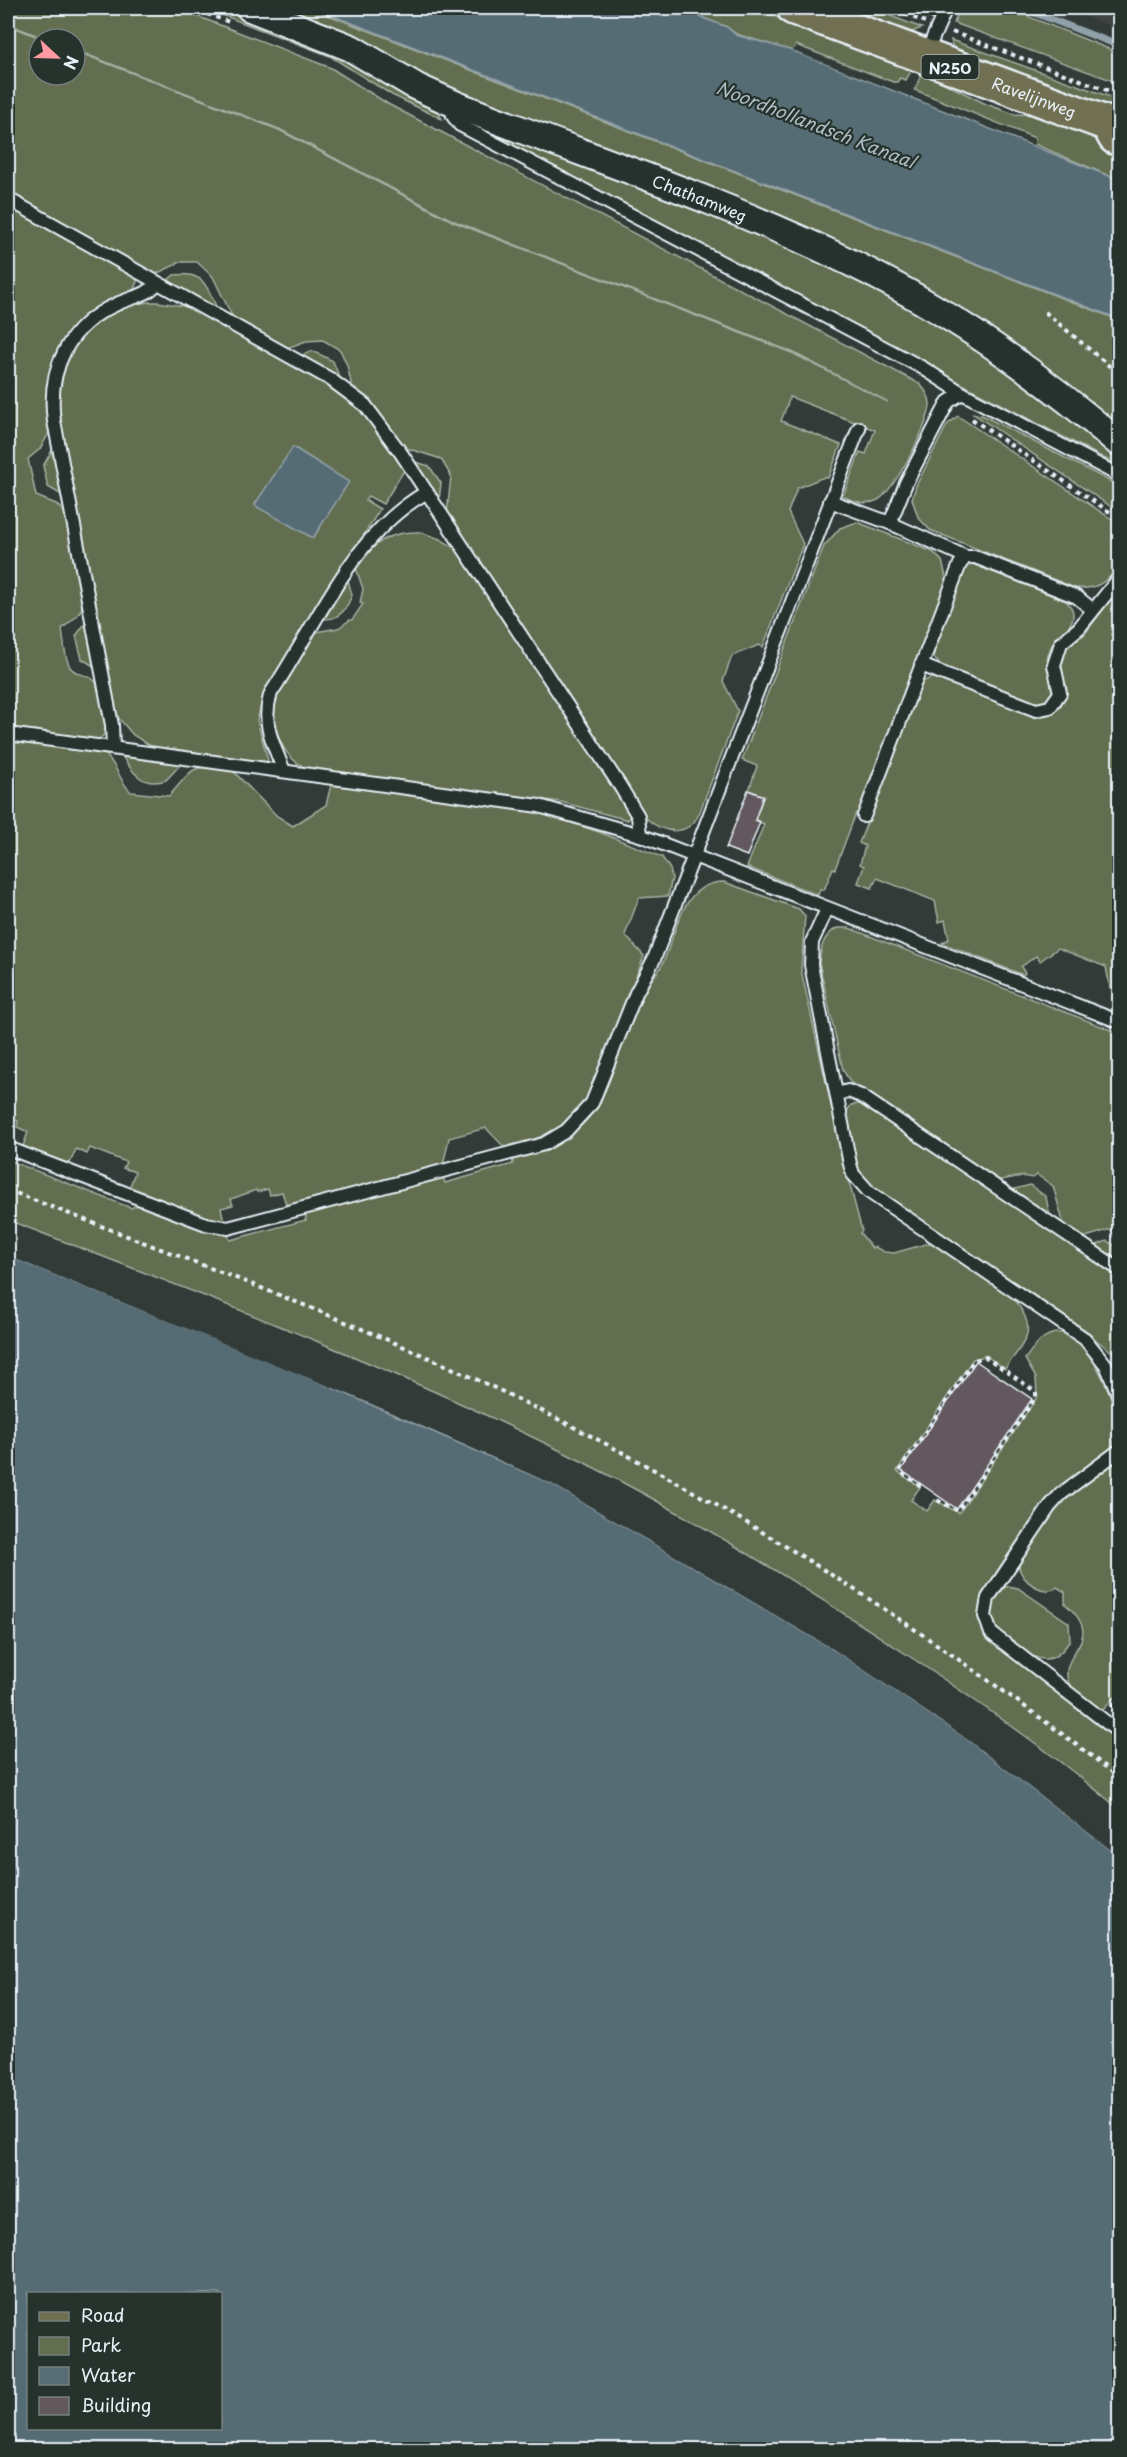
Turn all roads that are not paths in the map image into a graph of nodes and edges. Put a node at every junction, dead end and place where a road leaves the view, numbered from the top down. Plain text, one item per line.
1 (250, 8) edge
2 (794, 8) edge
3 (946, 8) edge
4 (924, 57) junction
5 (457, 105) junction
6 (1116, 119) edge
7 (8, 199) edge
8 (157, 283) junction
9 (962, 393) junction
10 (859, 428) dead end
11 (1119, 444) edge
12 (1119, 476) edge
13 (427, 492) junction
14 (830, 501) junction
15 (890, 523) junction
16 (966, 557) junction
17 (1119, 577) edge
18 (1093, 610) junction
19 (921, 664) junction
20 (8, 734) edge
21 (113, 748) junction
22 (284, 771) junction
23 (864, 816) dead end
24 (640, 835) junction
25 (693, 857) junction
26 (827, 909) junction
27 (1119, 1022) edge
28 (837, 1094) junction
29 (8, 1148) edge
30 (1119, 1269) edge
31 (1119, 1398) edge
32 (1119, 1450) edge
33 (1119, 1733) edge

1 - 5 street, Chathamweg
2 - 4 main road, Ravelijnweg / N250
3 - 4 lane
4 - 6 main road, Ravelijnweg / N250
5 - 9 lane
5 - 11 street, Chathamweg
7 - 8 lane
8 - 13 lane
8 - 21 lane
9 - 12 lane
9 - 15 lane
10 - 14 lane
13 - 22 lane
13 - 24 lane
14 - 15 lane
14 - 25 lane
15 - 16 lane
16 - 18 lane
16 - 19 lane
17 - 18 lane
18 - 19 lane
19 - 23 lane
20 - 21 lane
21 - 22 lane
22 - 24 lane
24 - 25 lane
25 - 26 lane
25 - 29 lane
26 - 27 lane
26 - 28 lane
28 - 30 lane
28 - 31 lane
32 - 33 lane

